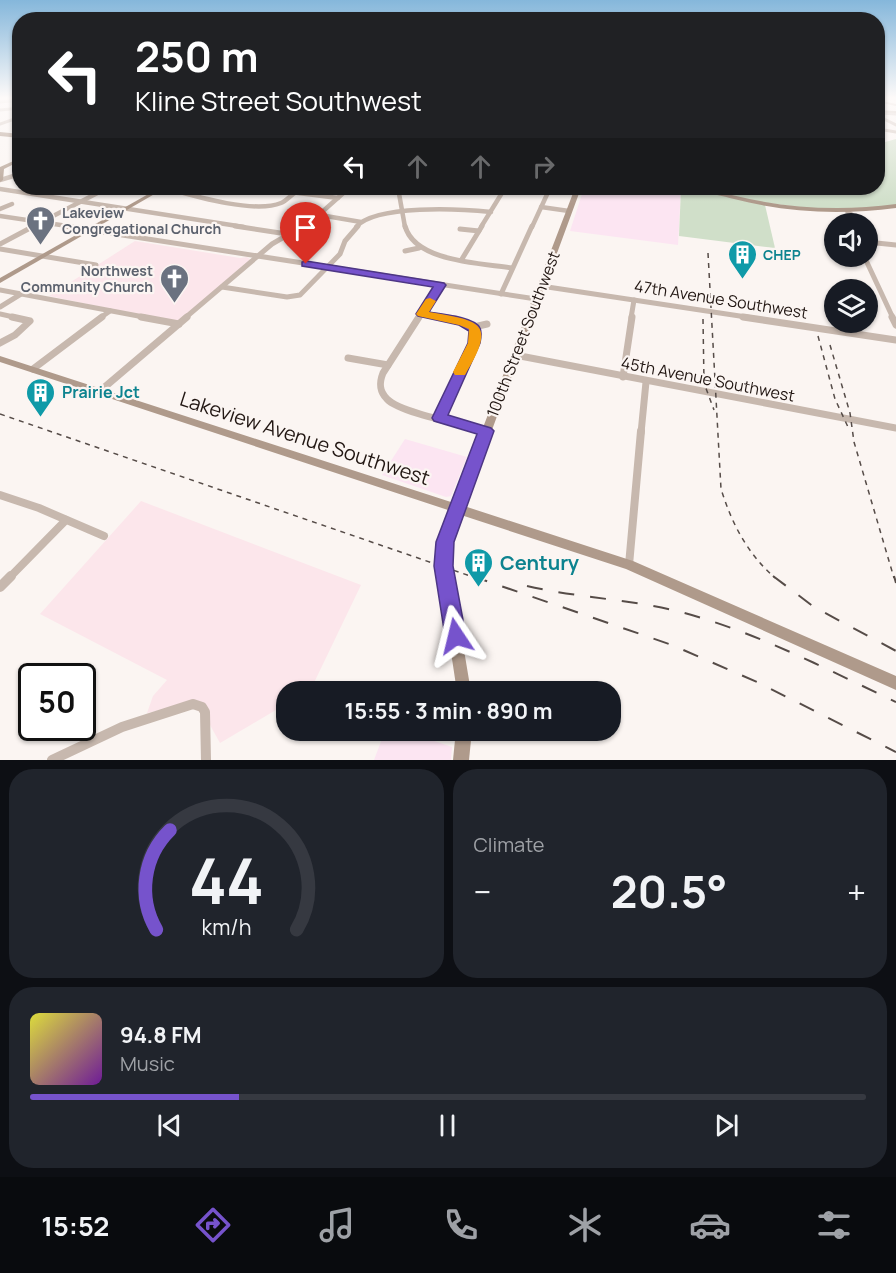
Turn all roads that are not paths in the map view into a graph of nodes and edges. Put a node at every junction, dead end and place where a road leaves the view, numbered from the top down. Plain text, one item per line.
1 (12, 163) edge
2 (0, 180) edge
3 (45, 195) edge
4 (93, 195) edge
5 (151, 195) edge
6 (190, 195) edge
7 (292, 195) edge
8 (317, 195) edge
9 (341, 195) edge
10 (400, 195) edge
11 (501, 195) edge
12 (547, 195) edge
13 (576, 195) edge
14 (731, 195) edge
15 (338, 198) junction
16 (83, 200) junction
17 (12, 204) dead end
18 (896, 206) edge
19 (128, 207) junction
20 (541, 207) junction
21 (0, 209) edge
22 (403, 211) junction
23 (569, 211) junction
24 (847, 211) junction
25 (491, 212) junction
26 (850, 213) edge
27 (320, 215) junction
28 (0, 216) edge
29 (361, 222) junction
30 (40, 223) junction
31 (460, 229) dead end
32 (88, 230) junction
33 (479, 231) junction
34 (287, 234) junction
35 (878, 243) edge
36 (0, 244) edge
37 (896, 245) edge
38 (419, 248) junction
39 (0, 249) edge
40 (405, 251) dead end
41 (42, 257) junction
42 (257, 257) junction
43 (462, 259) junction
44 (96, 265) dead end
45 (328, 267) junction
46 (869, 267) edge
47 (512, 268) junction
48 (0, 281) edge
49 (440, 285) junction
50 (541, 286) junction
51 (222, 287) junction
52 (0, 290) edge
53 (21, 294) junction
54 (501, 294) junction
55 (536, 300) junction
56 (634, 300) junction
57 (0, 307) edge
58 (110, 311) junction
59 (0, 314) edge
60 (422, 314) junction
61 (179, 324) junction
62 (487, 324) dead end
63 (896, 325) edge
64 (474, 327) junction
65 (896, 340) edge
66 (0, 343) edge
67 (515, 355) junction
68 (348, 358) dead end
69 (0, 359) edge
70 (388, 365) junction
71 (33, 369) junction
72 (623, 377) junction
73 (646, 382) junction
74 (100, 392) junction
75 (439, 418) junction
76 (896, 429) edge
77 (486, 431) junction
78 (2, 498) edge
79 (456, 508) junction
80 (66, 520) junction
81 (104, 536) dead end
82 (629, 565) junction
83 (0, 587) edge
84 (462, 681) edge
85 (896, 683) edge
86 (463, 741) edge
87 (52, 760) edge
88 (206, 760) edge
89 (461, 760) edge

1 - 2 street
3 - 16 street
4 - 16 street
5 - 19 street
6 - 7 street
8 - 15 street
9 - 15 street
10 - 22 street
11 - 25 street
12 - 20 street
13 - 23 street, 100th Street Southwest
14 - 24 street
15 - 27 street
16 - 19 street
16 - 30 street
17 - 21 street
18 - 24 street
19 - 32 street
19 - 34 street
20 - 23 street
20 - 47 street
22 - 25 street
22 - 29 street
22 - 38 street
23 - 50 street, 100th Street Southwest
24 - 26 street
25 - 33 street
27 - 29 street
27 - 34 street
28 - 30 street
29 - 45 street
30 - 32 street
30 - 36 street
31 - 33 street
32 - 41 street
32 - 42 street
33 - 43 street
34 - 42 street
35 - 37 street
38 - 40 street
38 - 43 street
39 - 41 street
41 - 44 street
41 - 48 street
42 - 45 street
42 - 51 street
43 - 47 street
45 - 49 street
45 - 51 street
46 - 63 street
47 - 54 street
49 - 54 street
49 - 60 street
50 - 55 street, 100th Street Southwest
50 - 56 street, 47th Avenue Southwest
51 - 61 street
52 - 53 street
53 - 57 street
53 - 58 street
54 - 55 street
55 - 67 street, 100th Street Southwest
56 - 65 street, 47th Avenue Southwest
56 - 72 street
58 - 61 street
58 - 71 street
59 - 66 street
60 - 64 street
60 - 70 street
61 - 74 street
62 - 64 street
64 - 75 street
67 - 72 street, 45th Avenue Southwest
67 - 77 street, 100th Street Southwest
68 - 70 street
69 - 71 street, Lakeview Avenue Southwest
70 - 75 street
71 - 74 street, Lakeview Avenue Southwest
72 - 73 street, 45th Avenue Southwest
73 - 76 street, 45th Avenue Southwest
73 - 82 street
74 - 79 street, Lakeview Avenue Southwest
75 - 77 street
77 - 79 street, 100th Street Southwest
78 - 80 street
79 - 82 street, Lakeview Avenue Southwest
79 - 84 street, 100th Street Southwest
80 - 81 street
80 - 83 street
82 - 85 street, Lakeview Avenue Southwest
86 - 89 street
87 - 88 street

